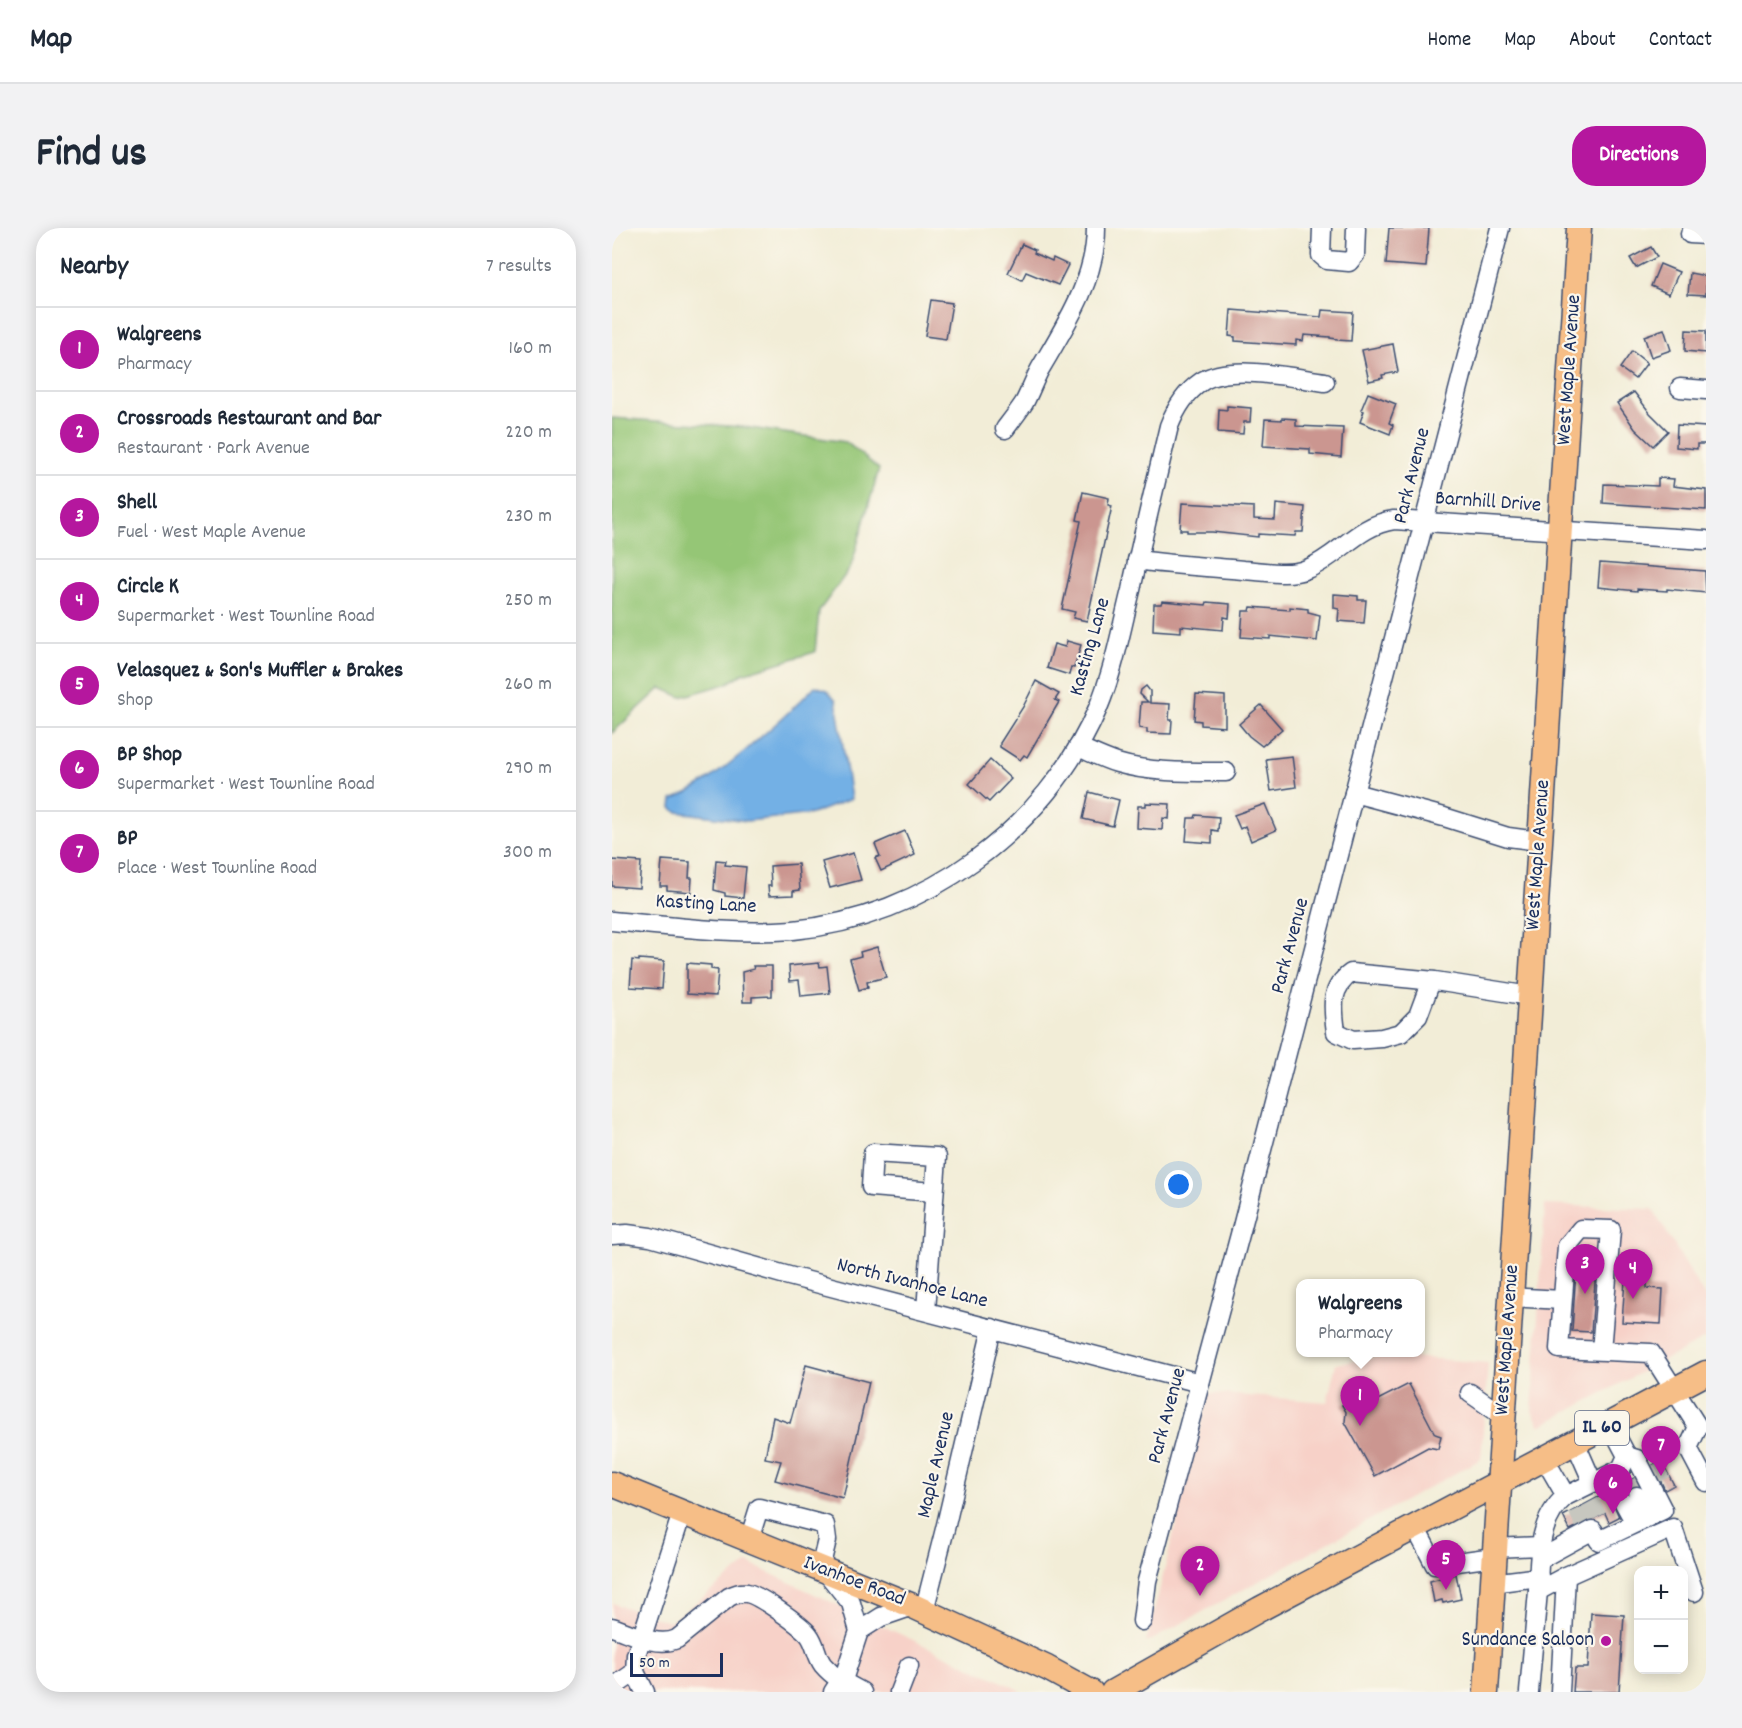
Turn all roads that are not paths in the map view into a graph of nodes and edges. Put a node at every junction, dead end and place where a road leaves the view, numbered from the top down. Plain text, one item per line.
1 (1096, 228) edge
2 (1322, 228) edge
3 (1356, 228) edge
4 (1500, 228) edge
5 (1579, 228) edge
6 (1325, 382) dead end
7 (1680, 388) dead end
8 (1706, 390) edge
9 (1005, 429) dead end
10 (1425, 522) junction
11 (1559, 530) junction
12 (1706, 540) edge
13 (1137, 560) junction
14 (1078, 747) junction
15 (1226, 772) dead end
16 (1354, 793) junction
17 (1539, 841) junction
18 (612, 921) edge
19 (1431, 981) junction
20 (1530, 996) junction
21 (934, 1192) dead end
22 (612, 1235) edge
23 (1510, 1297) junction
24 (1563, 1300) junction
25 (926, 1311) junction
26 (992, 1328) junction
27 (1601, 1351) junction
28 (1706, 1373) edge
29 (1200, 1383) junction
30 (1674, 1390) junction
31 (1470, 1393) dead end
32 (1503, 1416) junction
33 (1610, 1424) junction
34 (1575, 1442) junction
35 (1544, 1458) junction
36 (1628, 1477) junction
37 (1498, 1482) junction
38 (1706, 1482) edge
39 (612, 1484) edge
40 (1666, 1489) dead end
41 (1583, 1505) junction
42 (682, 1513) junction
43 (1648, 1517) junction
44 (1415, 1527) junction
45 (749, 1540) junction
46 (1494, 1552) junction
47 (1539, 1568) junction
48 (823, 1570) junction
49 (1566, 1576) junction
50 (1492, 1582) junction
51 (1694, 1592) dead end
52 (918, 1608) junction
53 (1142, 1621) dead end
54 (612, 1627) edge
55 (859, 1631) junction
56 (642, 1637) junction
57 (909, 1666) dead end
58 (635, 1672) junction
59 (836, 1686) edge
60 (612, 1688) edge
61 (645, 1692) edge
62 (861, 1692) edge
63 (899, 1692) edge
64 (1090, 1692) edge
65 (1113, 1692) edge
66 (1486, 1692) edge
67 (1529, 1692) edge
68 (1560, 1692) edge

1 - 9 street
2 - 3 street
4 - 10 street, Park Avenue
5 - 11 main road, West Maple Avenue
6 - 13 street, Kasting Lane
7 - 8 street
10 - 11 street, Barnhill Drive
10 - 13 street, Barnhill Drive
10 - 16 street, Park Avenue
11 - 12 street, Barnhill Drive
11 - 17 main road, West Maple Avenue
13 - 14 street, Kasting Lane
14 - 15 street
14 - 18 street, Kasting Lane
16 - 17 street
16 - 29 street, Park Avenue
17 - 20 main road, West Maple Avenue
19 - 19 street
19 - 20 street
20 - 23 main road, West Maple Avenue
21 - 25 street
22 - 25 street, North Ivanhoe Lane
23 - 24 street
23 - 32 main road, West Maple Avenue
24 - 27 street
24 - 27 street
25 - 26 street, North Ivanhoe Lane
26 - 29 street, North Ivanhoe Lane
26 - 52 street, Maple Avenue
27 - 30 street
28 - 30 main road, IL 60
29 - 53 street, Park Avenue
30 - 33 main road, IL 60
30 - 38 street
31 - 32 street
32 - 37 main road, West Maple Avenue
33 - 34 main road, IL 60
33 - 36 street
34 - 35 main road, IL 60
34 - 41 street
35 - 37 main road, IL 60
35 - 41 street
36 - 41 street
36 - 43 street
36 - 43 street
37 - 44 main road, IL 60
37 - 46 main road, West Maple Avenue
39 - 42 main road, Ivanhoe Road
40 - 43 street
41 - 43 street
41 - 47 street
41 - 47 street
42 - 45 main road, Ivanhoe Road
42 - 56 street
44 - 46 street
44 - 65 main road, IL 60
45 - 48 main road, Ivanhoe Road
45 - 48 street
46 - 47 street
46 - 50 main road, West Maple Avenue
47 - 49 street
47 - 50 street
47 - 67 street
48 - 52 main road, Ivanhoe Road
48 - 55 street
49 - 51 street
49 - 68 street
50 - 66 main road, West Maple Avenue
52 - 55 street
52 - 64 main road, Ivanhoe Road
54 - 56 street
55 - 59 street
56 - 58 street
56 - 59 street
57 - 63 street
58 - 60 street
58 - 61 street
59 - 62 street

